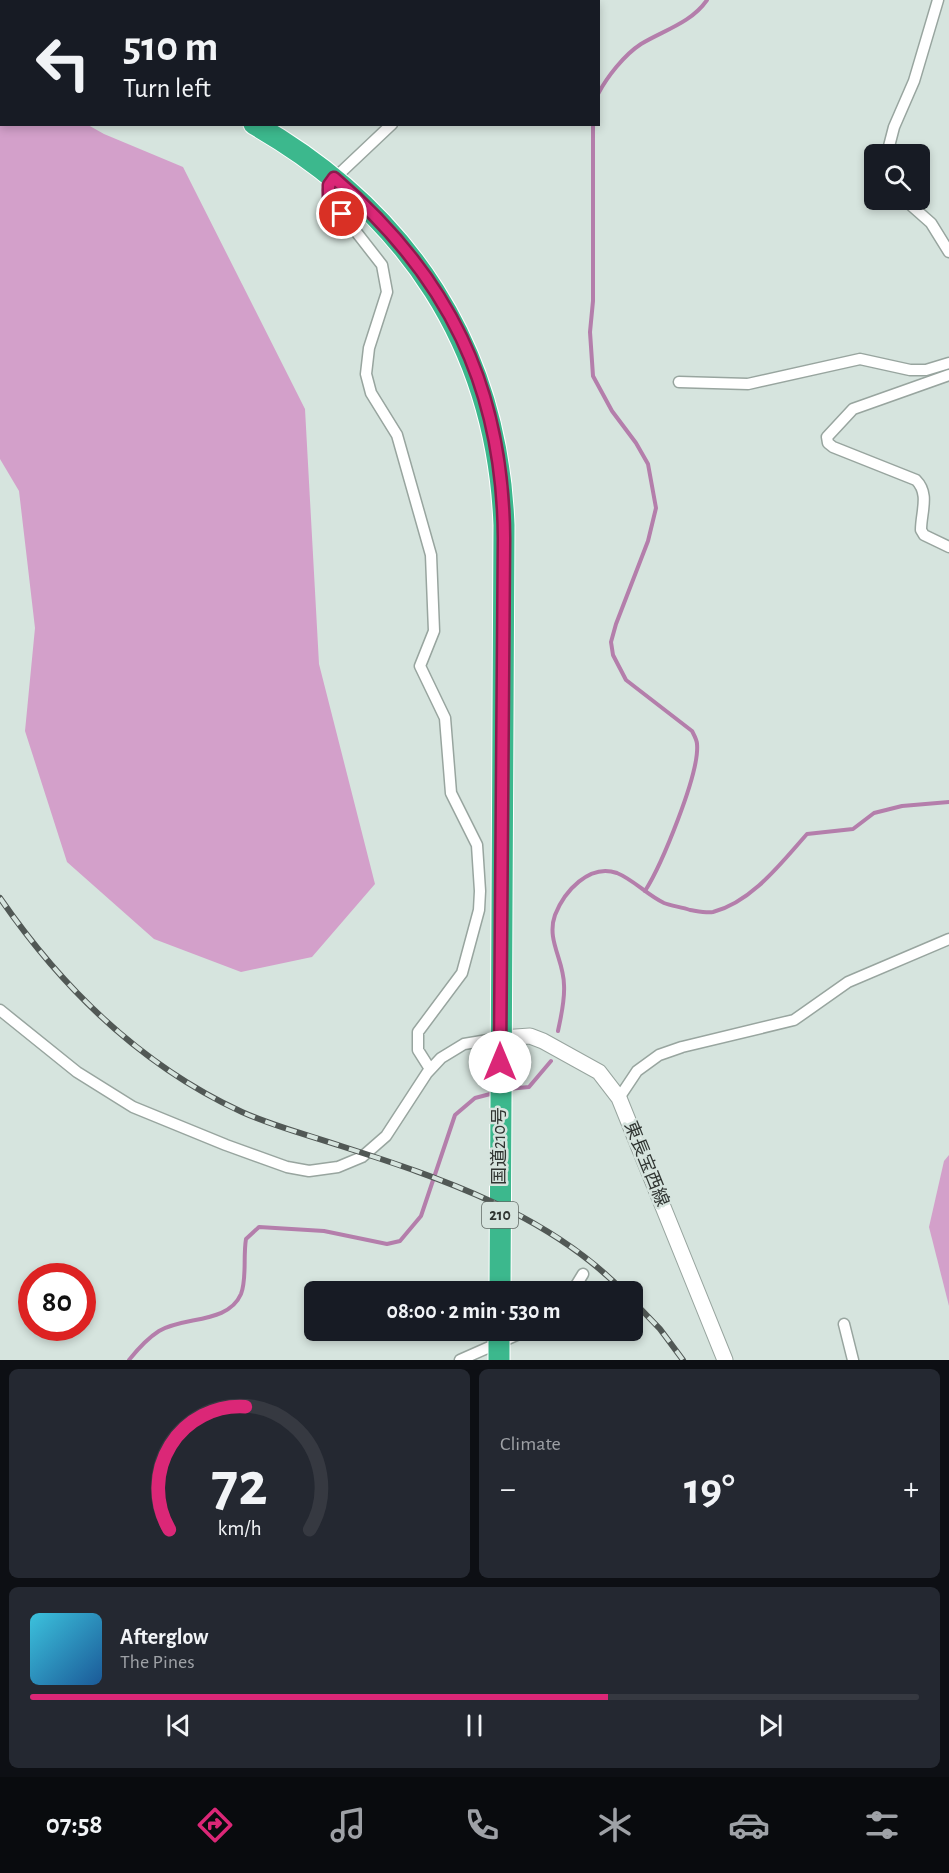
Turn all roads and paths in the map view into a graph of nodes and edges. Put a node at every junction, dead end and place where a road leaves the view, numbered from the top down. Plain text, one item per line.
1 (938, 0) edge
2 (257, 126) edge
3 (390, 126) edge
4 (890, 144) edge
5 (334, 178) junction
6 (916, 210) edge
7 (949, 252) edge
8 (949, 363) edge
9 (949, 375) edge
10 (679, 382) dead end
11 (949, 547) edge
12 (949, 939) edge
13 (0, 1010) edge
14 (500, 1038) junction
15 (430, 1070) junction
16 (620, 1098) junction
17 (583, 1274) dead end
18 (500, 1281) edge
19 (579, 1281) edge
20 (844, 1324) dead end
21 (499, 1345) edge
22 (460, 1360) edge
23 (725, 1360) edge
24 (853, 1360) edge

1 - 4 street
2 - 5 highway, 国道210号 / 210
3 - 5 street
5 - 14 highway, 国道210号 / 210
5 - 15 street
6 - 7 street
8 - 10 street
9 - 11 street
12 - 16 street
13 - 15 street
14 - 15 street
14 - 16 main road, 東長宝西線
14 - 18 highway, 国道210号 / 210
16 - 23 main road, 東長宝西線
17 - 19 street
20 - 24 street
21 - 22 street

